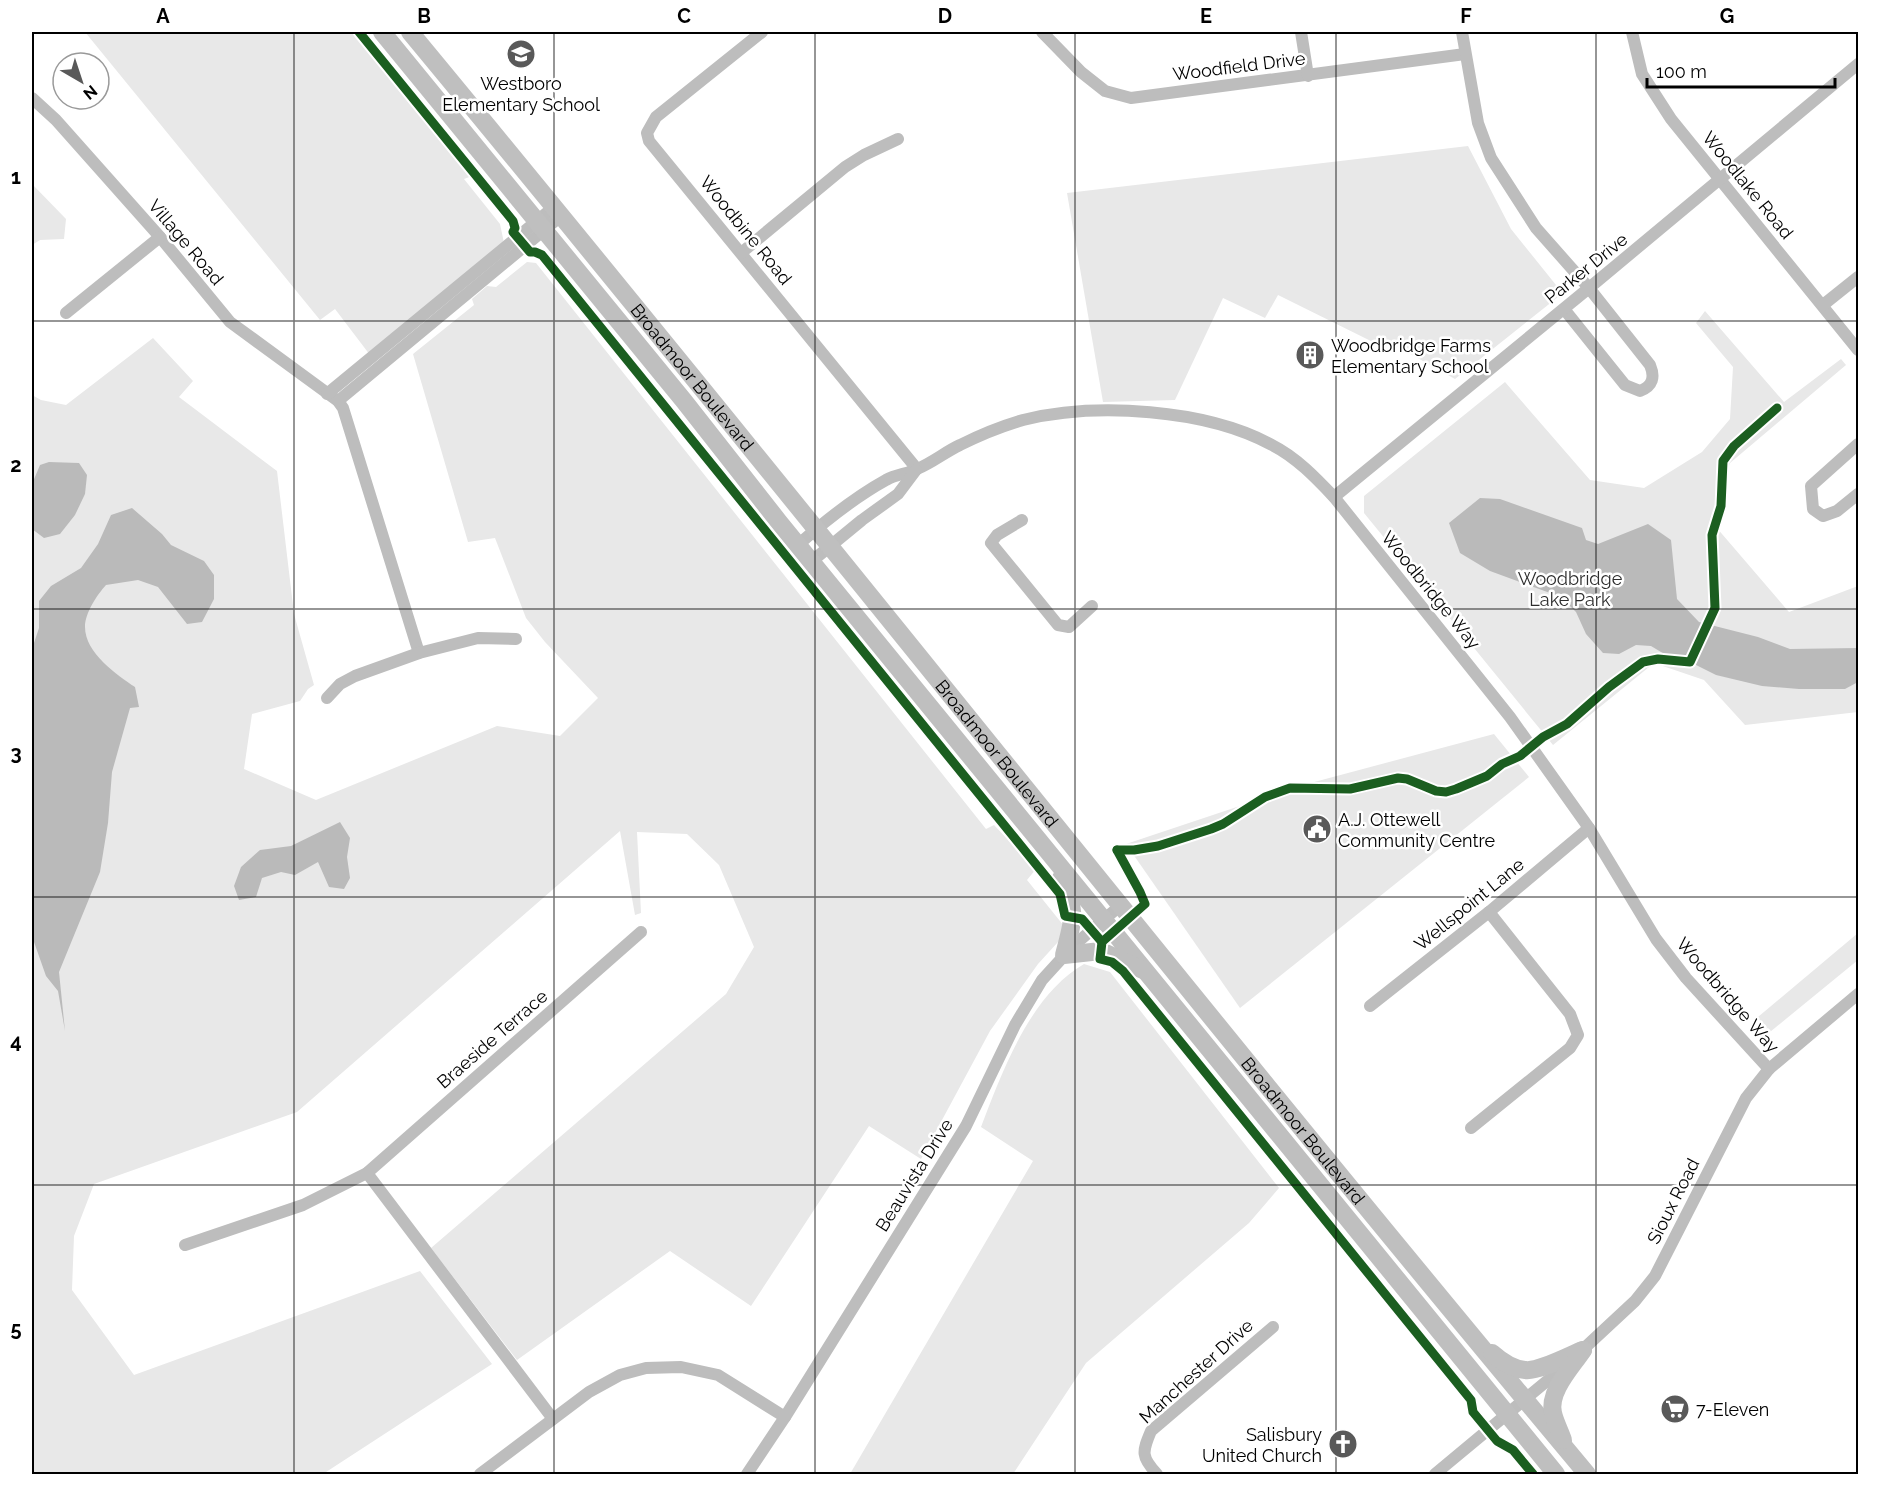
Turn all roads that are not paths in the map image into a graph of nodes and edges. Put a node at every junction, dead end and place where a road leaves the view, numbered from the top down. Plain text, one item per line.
1 (382, 32) edge
2 (410, 32) edge
3 (762, 32) edge
4 (1042, 32) edge
5 (1301, 32) edge
6 (1462, 32) edge
7 (1632, 32) edge
8 (1465, 54) junction
9 (1858, 64) edge
10 (1308, 76) junction
11 (32, 98) edge
12 (898, 139) dead end
13 (1721, 180) junction
14 (558, 211) junction
15 (541, 226) junction
16 (160, 237) junction
17 (741, 253) junction
18 (1858, 277) edge
19 (1589, 288) junction
20 (1823, 305) junction
21 (1564, 309) junction
22 (66, 313) dead end
23 (1858, 350) edge
24 (332, 397) junction
25 (1858, 444) edge
26 (917, 469) junction
27 (1858, 494) edge
28 (1334, 497) junction
29 (1022, 520) dead end
30 (817, 529) junction
31 (799, 544) junction
32 (831, 546) junction
33 (812, 561) junction
34 (1092, 606) dead end
35 (516, 639) dead end
36 (419, 653) junction
37 (327, 698) dead end
38 (1589, 828) junction
39 (1046, 849) junction
40 (1121, 905) junction
41 (1489, 912) junction
42 (1103, 919) junction
43 (641, 932) dead end
44 (1064, 955) junction
45 (1148, 972) junction
46 (1858, 994) edge
47 (1370, 1006) dead end
48 (1769, 1069) junction
49 (1471, 1128) dead end
50 (367, 1173) junction
51 (185, 1245) dead end
52 (1273, 1327) dead end
53 (1472, 1336) junction
54 (1584, 1350) junction
55 (1525, 1401) junction
56 (1507, 1415) junction
57 (785, 1417) junction
58 (553, 1419) junction
59 (1585, 1473) edge
60 (480, 1474) edge
61 (747, 1474) edge
62 (1157, 1474) edge
63 (1435, 1474) edge
64 (1556, 1474) edge

1 - 15 main road, Broadmoor Boulevard
2 - 14 main road, Broadmoor Boulevard
3 - 17 street, Woodbine Road
4 - 10 street, Woodfield Drive
5 - 10 street
6 - 8 street
7 - 13 street, Woodlake Road
8 - 10 street, Woodfield Drive
8 - 19 street
9 - 13 street, Parker Drive
11 - 16 street, Village Road
12 - 17 street
13 - 19 street, Parker Drive
13 - 20 street, Woodlake Road
14 - 15 street
14 - 30 main road, Broadmoor Boulevard
15 - 24 street
15 - 31 main road, Broadmoor Boulevard
16 - 22 street
16 - 24 street, Village Road
17 - 26 street, Woodbine Road
18 - 20 street
19 - 21 street, Parker Drive
19 - 21 street
20 - 23 street, Woodlake Road
21 - 28 street, Parker Drive
24 - 36 street
25 - 27 street
26 - 28 street, Woodbridge Way
26 - 30 street, Woodbridge Way
26 - 32 street, Woodbridge Way
28 - 38 street, Woodbridge Way
29 - 34 street
30 - 31 street, Woodbridge Way
30 - 32 main road, Broadmoor Boulevard
31 - 33 main road, Broadmoor Boulevard
32 - 33 street, Woodbridge Way
32 - 40 main road, Broadmoor Boulevard
33 - 39 main road, Broadmoor Boulevard
35 - 36 street
36 - 37 street
38 - 41 street, Wellspoint Lane
38 - 48 street, Woodbridge Way
39 - 42 main road, Broadmoor Boulevard
39 - 44 main road
40 - 42 street, Beauvista Drive
40 - 53 main road, Broadmoor Boulevard
41 - 47 street, Wellspoint Lane
41 - 49 street
42 - 44 street, Beauvista Drive
42 - 45 main road, Broadmoor Boulevard
43 - 50 street, Braeside Terrace
44 - 45 main road
44 - 57 street, Beauvista Drive
45 - 56 main road, Broadmoor Boulevard
46 - 48 street, Sioux Road
48 - 54 street, Sioux Road
50 - 51 street, Braeside Terrace
50 - 58 street
52 - 62 street, Manchester Drive
53 - 54 main road
53 - 55 main road, Broadmoor Boulevard
54 - 55 street, Sioux Road
54 - 59 main road
55 - 56 street, Sioux Road
55 - 59 main road, Broadmoor Boulevard
56 - 63 street, Sioux Road
56 - 64 main road, Broadmoor Boulevard
57 - 58 street
57 - 61 street, Beauvista Drive
58 - 60 street

